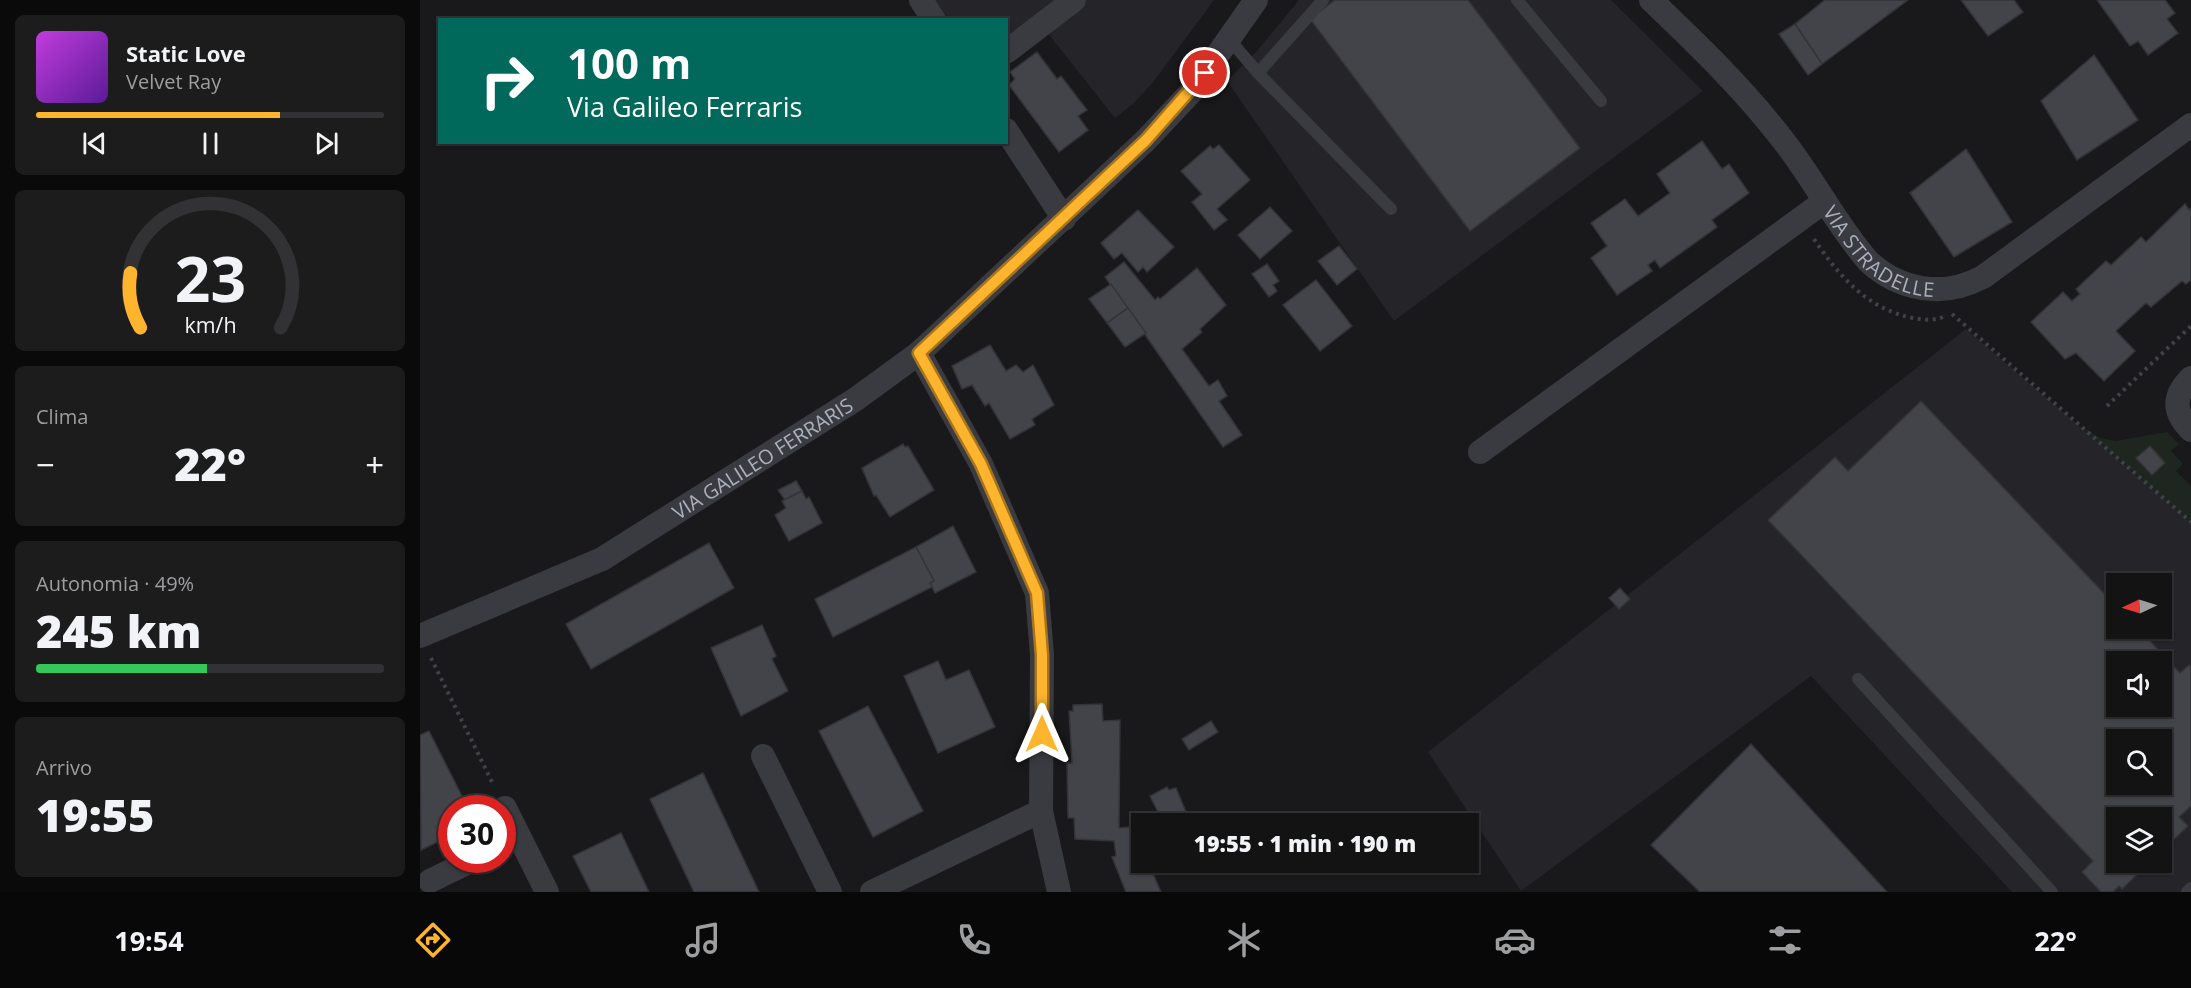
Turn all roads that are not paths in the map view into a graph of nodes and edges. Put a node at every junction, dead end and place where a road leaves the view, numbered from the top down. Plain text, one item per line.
1 (921, 0) edge
2 (1074, 0) edge
3 (1256, 0) edge
4 (1323, 0) edge
5 (1517, 0) edge
6 (1651, 0) edge
7 (933, 18) edge
8 (1229, 39) junction
9 (1008, 50) edge
10 (1258, 73) junction
11 (1601, 101) dead end
12 (2191, 125) edge
13 (1008, 133) edge
14 (1825, 201) junction
15 (1391, 209) dead end
16 (1064, 219) junction
17 (919, 353) junction
18 (2191, 378) edge
19 (2191, 430) edge
20 (1480, 452) dead end
21 (420, 636) edge
22 (1858, 679) dead end
23 (763, 756) dead end
24 (1041, 811) junction
25 (516, 848) edge
26 (446, 873) edge
27 (430, 881) dead end
28 (2191, 888) edge
29 (547, 892) edge
30 (830, 892) edge
31 (872, 892) edge
32 (1059, 892) edge
33 (2052, 892) edge
34 (2187, 892) edge

1 - 7 street
2 - 9 street
3 - 8 street, VIA GALILEO FERRARIS
4 - 10 lane
5 - 11 lane
6 - 14 street, VIA STRADELLE
8 - 10 lane
8 - 16 street, VIA GALILEO FERRARIS
10 - 15 lane
12 - 14 street, VIA STRADELLE
13 - 16 street
14 - 20 street
16 - 17 street, VIA GALILEO FERRARIS
17 - 21 street, VIA GALILEO FERRARIS
17 - 24 street
18 - 19 street
22 - 33 lane
23 - 30 street
24 - 31 street
24 - 32 street
25 - 29 street
26 - 27 street
28 - 34 lane

